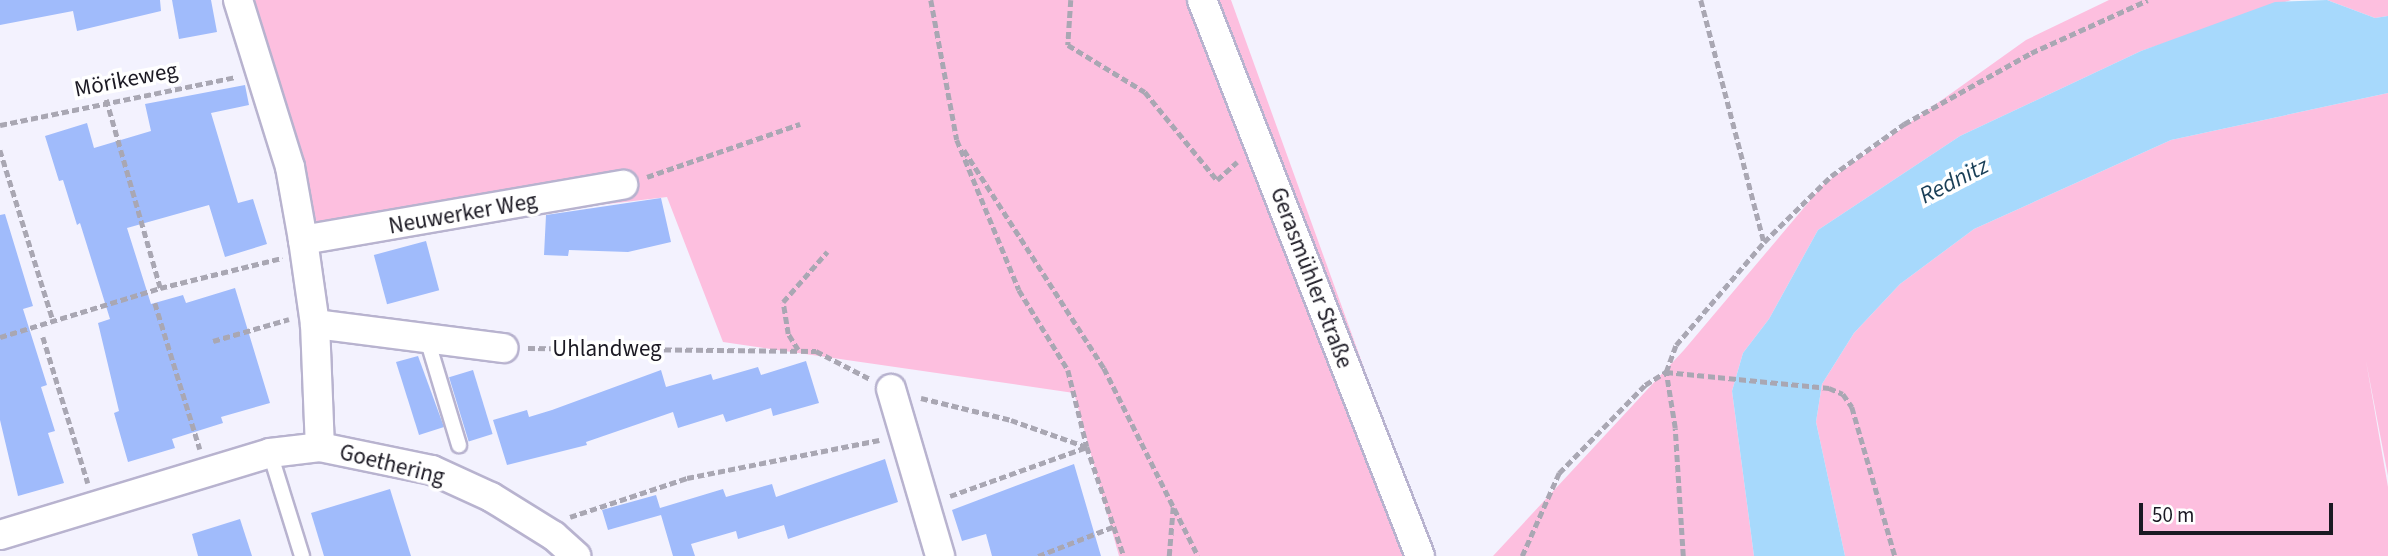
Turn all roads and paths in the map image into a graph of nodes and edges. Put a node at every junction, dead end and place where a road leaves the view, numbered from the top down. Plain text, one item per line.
1 (238, 0) edge
2 (931, 0) edge
3 (1071, 0) edge
4 (1202, 0) edge
5 (1701, 0) edge
6 (2148, 0) edge
7 (260, 72) junction
8 (106, 100) junction
9 (800, 124) dead end
10 (0, 125) edge
11 (957, 140) junction
12 (1258, 143) junction
13 (0, 150) edge
14 (623, 185) joint
15 (1764, 242) junction
16 (304, 246) junction
17 (827, 252) dead end
18 (160, 288) junction
19 (155, 303) dead end
20 (314, 319) junction
21 (53, 320) junction
22 (0, 337) edge
23 (43, 337) dead end
24 (426, 339) junction
25 (213, 341) dead end
26 (503, 348) joint
27 (798, 351) junction
28 (1665, 372) junction
29 (891, 389) junction
30 (904, 435) junction
31 (459, 444) dead end
32 (320, 447) junction
33 (1087, 447) junction
34 (270, 453) junction
35 (207, 473) junction
36 (925, 505) junction
37 (1173, 506) junction
38 (95, 508) junction
39 (1115, 526) junction
40 (0, 535) edge
41 (554, 536) junction
42 (302, 556) edge
43 (576, 556) edge
44 (940, 556) edge
45 (1038, 556) edge
46 (1124, 556) edge
47 (1169, 556) edge
48 (1198, 556) edge
49 (1420, 556) edge
50 (1522, 556) edge
51 (1683, 556) edge
52 (1895, 556) edge

1 - 7 street
2 - 11 path
3 - 12 path
4 - 12 street, Gerasmühler Straße
5 - 15 path
6 - 15 path
7 - 8 path, Mörikeweg
7 - 16 street
8 - 10 path, Mörikeweg
8 - 18 path
9 - 14 path
11 - 33 path
11 - 37 path
12 - 49 street, Gerasmühler Straße
13 - 21 path
14 - 16 street, Neuwerker Weg
15 - 28 path
16 - 18 path
16 - 20 street
17 - 27 path
18 - 21 path
19 - 35 path
20 - 24 street
20 - 25 path
20 - 32 street
21 - 22 path
23 - 38 path
24 - 26 street
24 - 31 lane
26 - 27 path, Uhlandweg
27 - 29 path, Uhlandweg
28 - 50 path
28 - 51 path
28 - 52 path
29 - 30 street
29 - 33 path, Uhlandweg
30 - 36 street
30 - 41 path
32 - 34 street, Goethering
32 - 41 street, Goethering
33 - 36 path
33 - 39 path
34 - 35 street, Goethering
34 - 42 lane
35 - 38 street, Goethering
36 - 44 street
37 - 47 path
37 - 48 path
38 - 40 street, Goethering
39 - 45 path
39 - 46 path
41 - 43 street, Goethering

